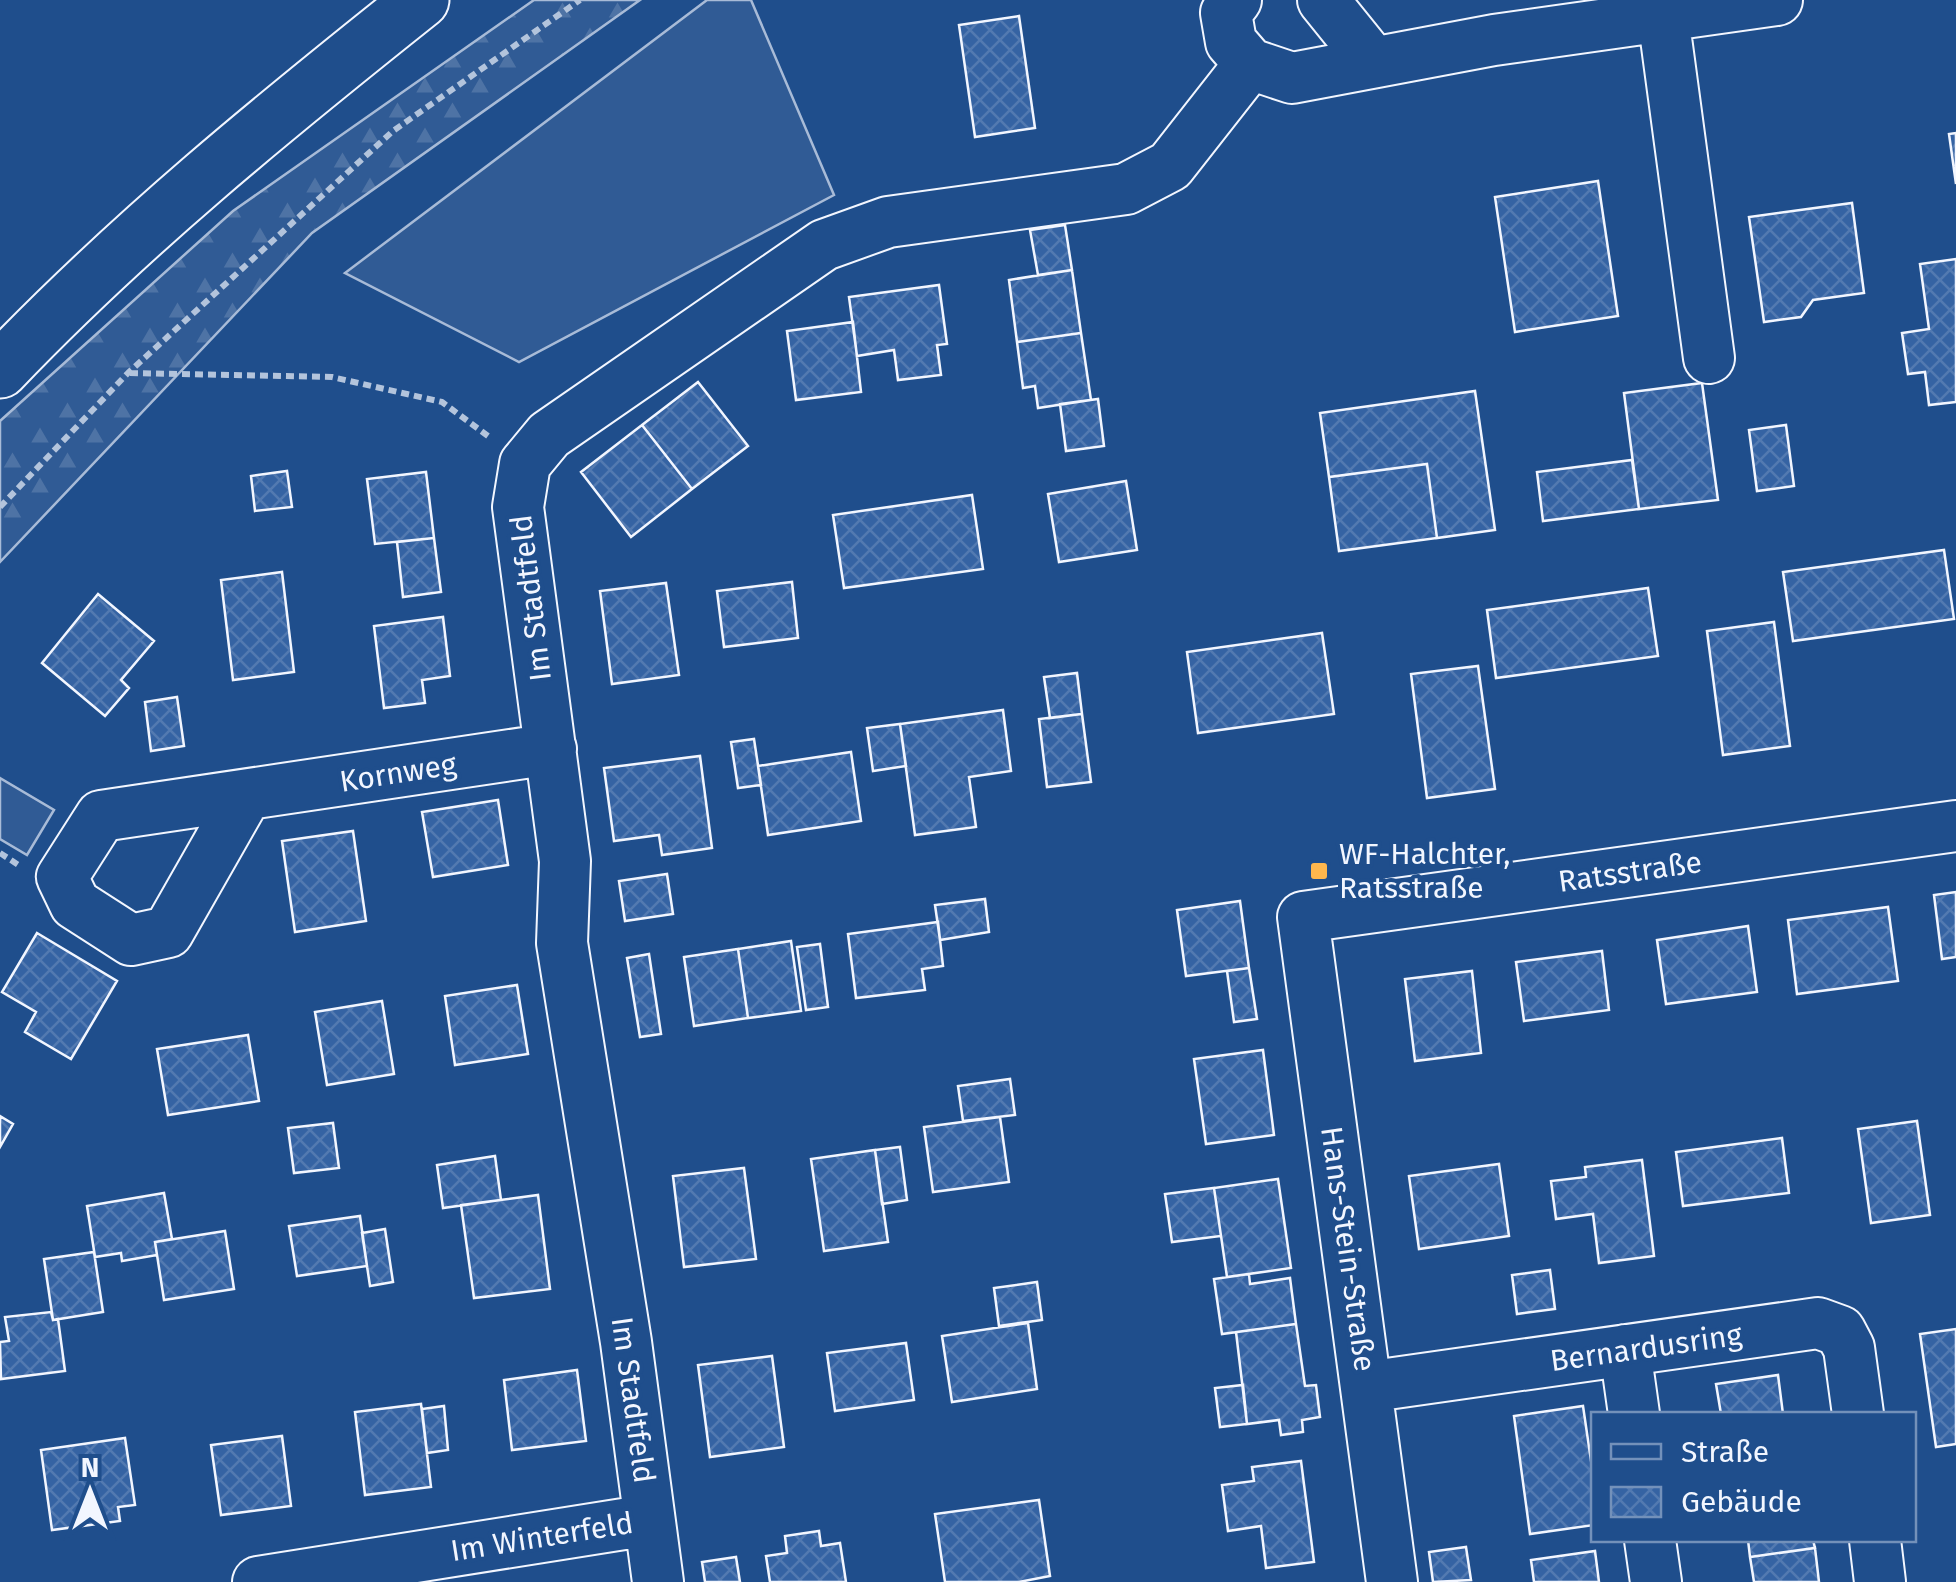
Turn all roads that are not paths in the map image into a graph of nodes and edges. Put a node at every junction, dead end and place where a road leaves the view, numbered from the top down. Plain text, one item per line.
1 (420, 0) edge
2 (1236, 0) edge
3 (1322, 0) edge
4 (1778, 0) edge
5 (1727, 4) edge
6 (1663, 16) junction
7 (1373, 62) junction
8 (1250, 64) junction
9 (1709, 358) dead end
10 (0, 370) edge
11 (550, 750) junction
12 (244, 797) dead end
13 (1956, 826) edge
14 (1303, 917) joint
15 (1625, 1350) junction
16 (1366, 1387) junction
17 (1634, 1412) edge
18 (1858, 1412) edge
19 (649, 1520) junction
20 (1650, 1542) edge
21 (1875, 1542) edge
22 (258, 1582) edge
23 (658, 1582) edge
24 (1392, 1582) edge
25 (1656, 1582) edge
26 (1880, 1582) edge

1 - 10 main road
2 - 8 street
3 - 7 street
4 - 5 street
5 - 6 street
6 - 7 street
6 - 9 street
7 - 8 street
8 - 11 street, Im Stadtfeld
11 - 12 street, Kornweg
11 - 19 street, Im Stadtfeld
13 - 14 street, Ratsstraße
14 - 16 street, Hans-Stein-Straße
15 - 16 street, Bernardusring
15 - 17 street
15 - 18 street, Bernardusring
16 - 24 street, Hans-Stein-Straße
19 - 22 street, Im Winterfeld
19 - 23 street, Im Stadtfeld
20 - 25 street
21 - 26 street

